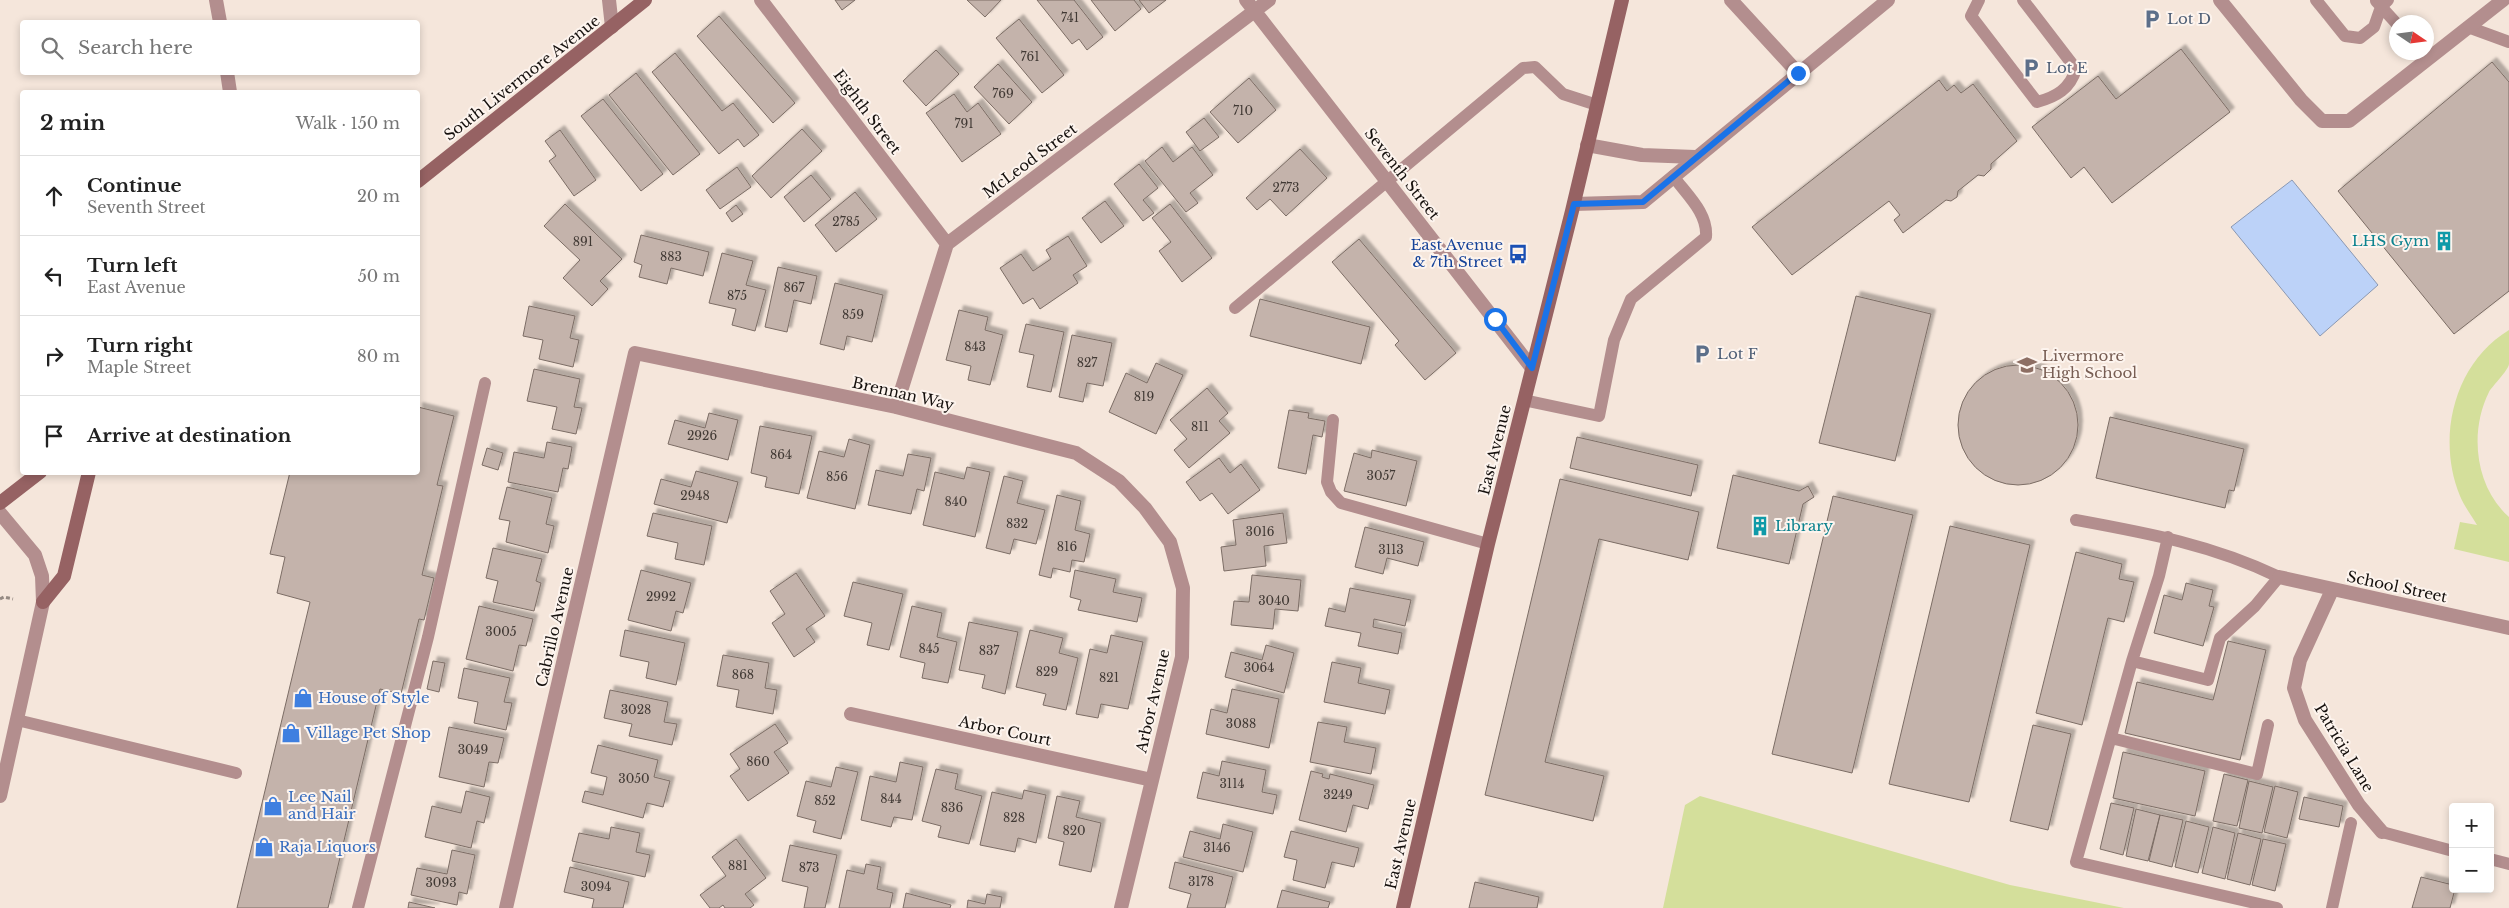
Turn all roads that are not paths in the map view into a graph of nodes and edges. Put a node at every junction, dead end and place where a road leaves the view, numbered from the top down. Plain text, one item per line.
1 (216, 0) edge
2 (609, 0) edge
3 (646, 0) edge
4 (761, 0) edge
5 (1269, 0) edge
6 (1622, 0) edge
7 (1731, 0) edge
8 (1888, 0) edge
9 (1979, 0) edge
10 (2023, 0) edge
11 (2220, 0) edge
12 (2316, 0) edge
13 (2503, 0) edge
14 (2381, 2) edge
15 (1251, 6) edge
16 (2390, 15) edge
17 (220, 20) edge
18 (612, 27) junction
19 (2468, 27) junction
20 (2509, 42) edge
21 (2434, 48) edge
22 (2420, 60) edge
23 (1798, 73) junction
24 (227, 75) edge
25 (230, 90) edge
26 (1597, 105) junction
27 (1587, 145) junction
28 (1695, 157) junction
29 (1673, 176) junction
30 (420, 179) edge
31 (1388, 181) junction
32 (1574, 204) junction
33 (947, 244) junction
34 (1235, 308) dead end
35 (635, 353) joint
36 (1532, 368) junction
37 (485, 383) dead end
38 (1524, 400) junction
39 (896, 407) junction
40 (1333, 420) dead end
41 (36, 475) edge
42 (88, 475) edge
43 (0, 503) edge
44 (1145, 508) joint
45 (0, 513) edge
46 (2076, 520) dead end
47 (2168, 537) junction
48 (1488, 544) junction
49 (2278, 577) junction
50 (2332, 590) junction
51 (43, 602) junction
52 (2509, 628) edge
53 (2132, 661) junction
54 (851, 714) dead end
55 (18, 720) junction
56 (2268, 725) dead end
57 (2111, 738) junction
58 (236, 773) dead end
59 (1152, 780) junction
60 (0, 796) edge
61 (2351, 822) dead end
62 (2382, 832) joint
63 (2449, 850) edge
64 (2494, 860) edge
65 (2509, 864) edge
66 (358, 908) edge
67 (506, 908) edge
68 (1121, 908) edge
69 (1403, 908) edge
70 (2277, 908) edge
71 (2332, 908) edge

1 - 17 street
2 - 18 street
3 - 18 main road, South Livermore Avenue
4 - 33 street, Eighth Street
5 - 15 street, McLeod Street
6 - 26 main road, East Avenue
7 - 23 street
8 - 23 street
9 - 10 lane
11 - 22 street
12 - 14 lane
13 - 19 street
14 - 16 lane
15 - 31 street, Seventh Street
15 - 33 street, McLeod Street
18 - 30 main road, South Livermore Avenue
19 - 20 lane
19 - 21 street
23 - 28 street
24 - 25 street
26 - 27 main road, East Avenue
26 - 31 lane
27 - 28 street
27 - 32 main road, East Avenue
28 - 29 street
29 - 32 street
29 - 38 lane
31 - 34 lane
31 - 36 street, Seventh Street
32 - 36 main road, East Avenue
33 - 39 street
35 - 39 street, Brennan Way
35 - 67 street, Cabrillo Avenue
36 - 38 main road, East Avenue
37 - 66 lane
38 - 48 main road, East Avenue
39 - 44 street, Brennan Way
40 - 48 lane
41 - 43 main road
42 - 51 main road
44 - 59 street, Arbor Avenue
45 - 51 street
46 - 47 lane
47 - 49 lane
47 - 53 lane
48 - 69 main road, East Avenue
49 - 50 street, School Street
49 - 53 lane
50 - 52 street, School Street
50 - 62 street, Patricia Lane
51 - 55 street
53 - 57 lane
54 - 59 street, Arbor Court
55 - 58 lane
55 - 60 street
56 - 57 lane
57 - 70 lane
59 - 68 street, Arbor Avenue
61 - 71 lane
62 - 63 lane
64 - 65 lane

